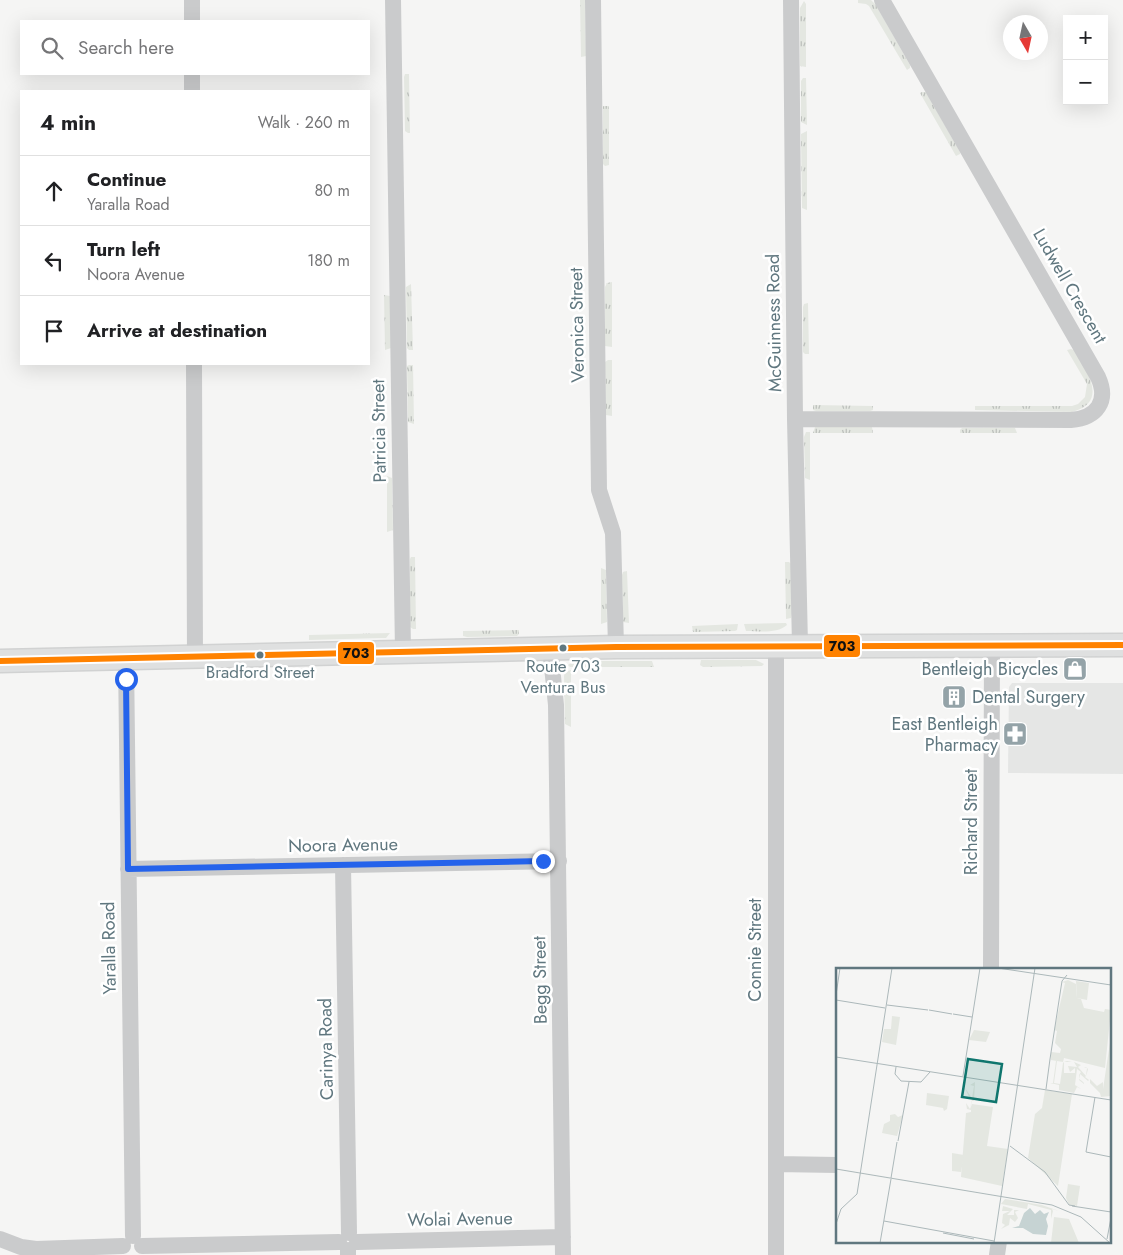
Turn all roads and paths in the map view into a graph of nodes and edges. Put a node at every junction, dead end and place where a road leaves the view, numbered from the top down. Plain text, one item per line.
1 (192, 0) edge
2 (393, 0) edge
3 (593, 0) edge
4 (791, 0) edge
5 (882, 0) edge
6 (192, 20) edge
7 (192, 75) edge
8 (192, 90) edge
9 (194, 365) edge
10 (795, 418) junction
11 (776, 645) junction
12 (800, 645) junction
13 (992, 645) junction
14 (1123, 645) edge
15 (616, 647) junction
16 (556, 648) junction
17 (403, 652) junction
18 (195, 657) junction
19 (126, 658) junction
20 (0, 661) edge
21 (559, 861) junction
22 (343, 865) junction
23 (128, 869) junction
24 (991, 968) edge
25 (776, 1164) junction
26 (836, 1164) edge
27 (563, 1237) junction
28 (0, 1239) edge
29 (999, 1242) edge
30 (348, 1244) edge
31 (133, 1248) edge
32 (563, 1255) edge
33 (776, 1255) edge
34 (997, 1255) edge

1 - 6 street
2 - 17 street, Patricia Street
3 - 15 street, Veronica Street
4 - 10 street, McGuinness Road
5 - 10 street, Ludwell Crescent
7 - 8 street
9 - 18 street
10 - 12 street, McGuinness Road
11 - 12 main road
11 - 15 main road
11 - 25 street, Connie Street
12 - 13 main road
13 - 14 main road
13 - 24 street, Richard Street
15 - 16 main road
16 - 17 main road
16 - 21 street, Begg Street
17 - 18 main road
18 - 19 main road
19 - 20 main road
19 - 23 street, Yaralla Road
21 - 22 street, Noora Avenue
21 - 27 street, Begg Street
22 - 23 street, Noora Avenue
22 - 30 street, Carinya Road
23 - 31 street, Yaralla Road
25 - 26 street
25 - 33 street, Connie Street
27 - 30 street, Wolai Avenue
27 - 32 street, Begg Street
28 - 31 street, Wolai Avenue
29 - 34 street
30 - 31 street, Wolai Avenue

